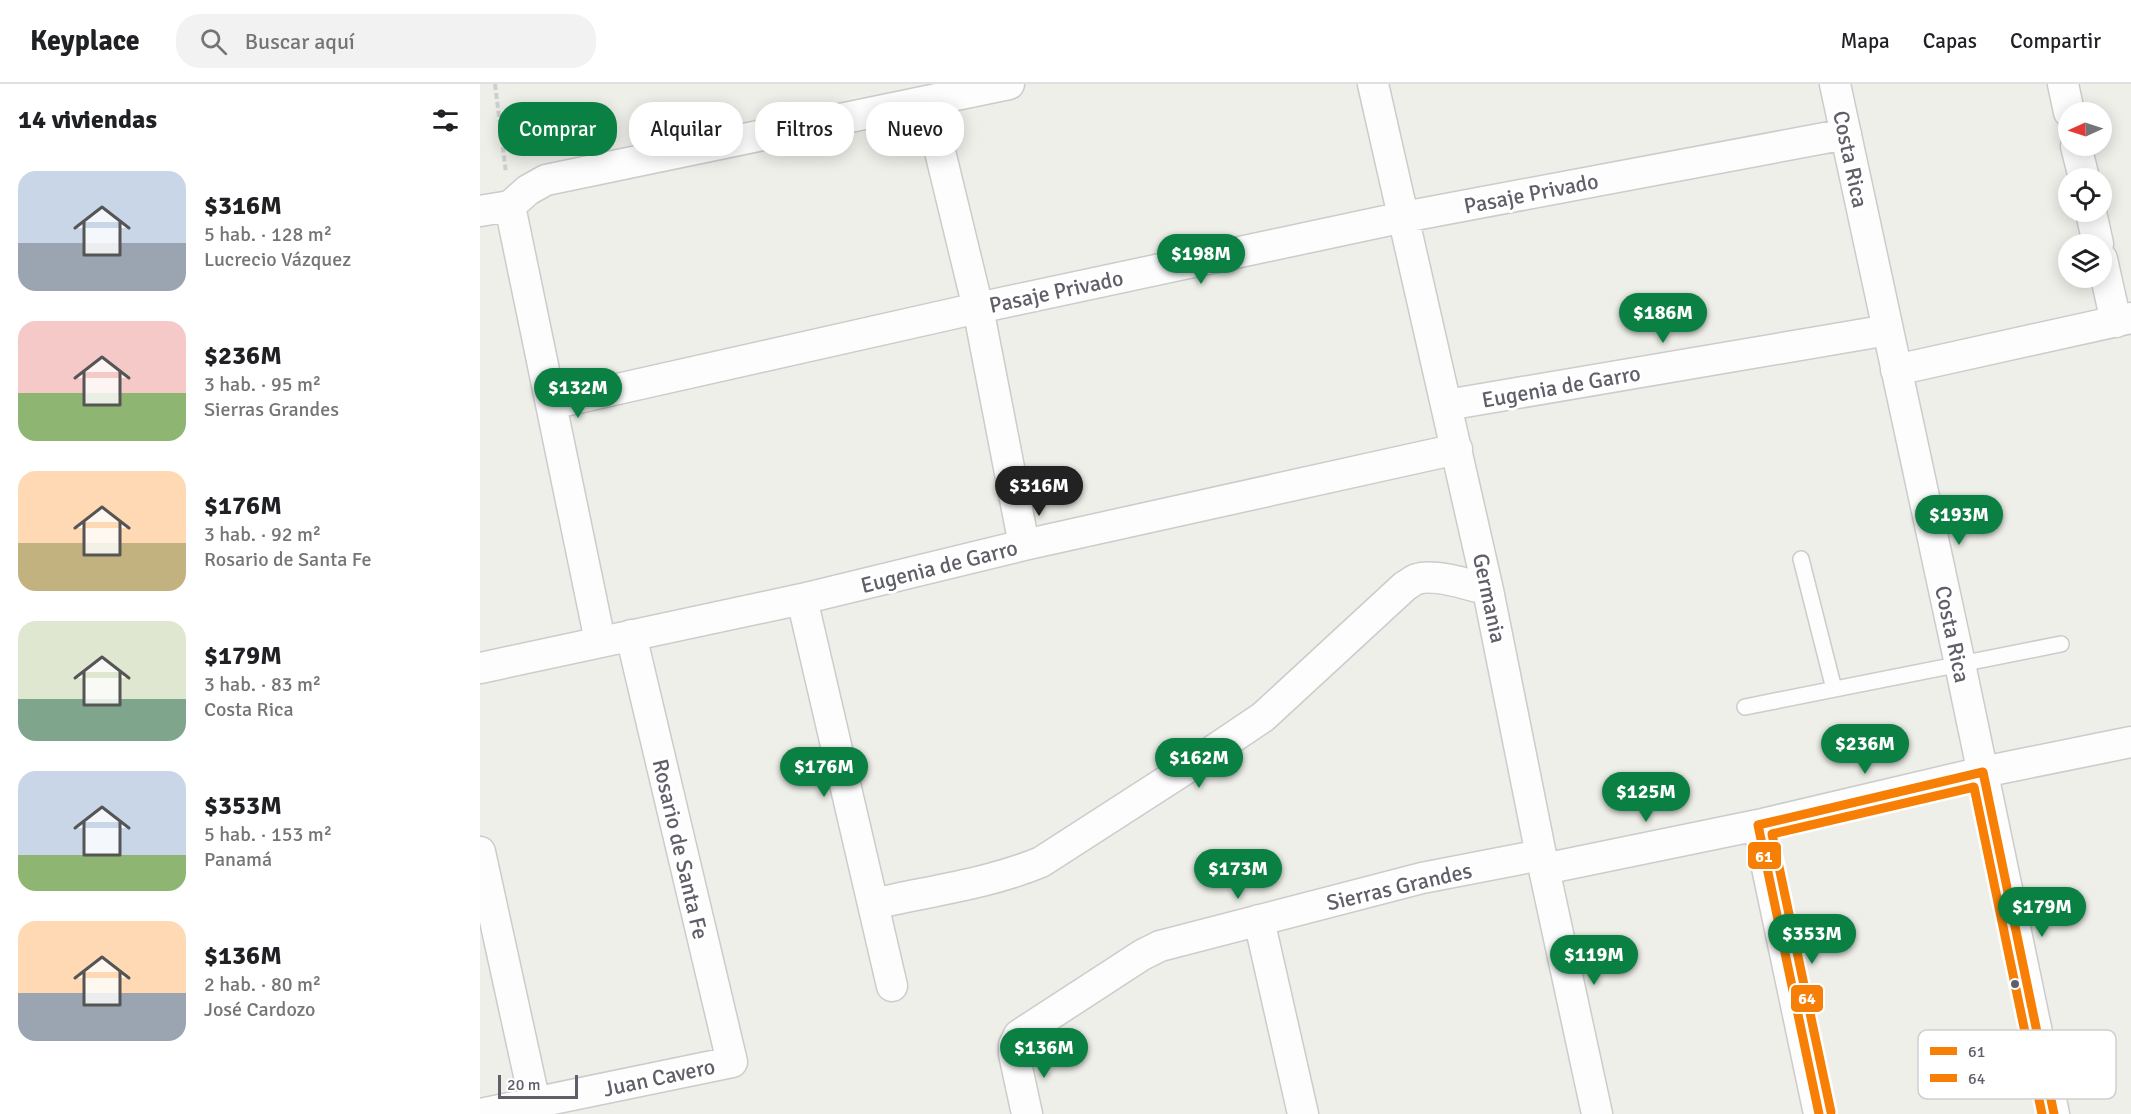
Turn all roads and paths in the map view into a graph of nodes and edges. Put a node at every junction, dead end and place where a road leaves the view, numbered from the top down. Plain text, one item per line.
1 (495, 84) edge
2 (1373, 84) edge
3 (1835, 84) edge
4 (2063, 84) edge
5 (995, 85) edge
6 (928, 102) edge
7 (2067, 102) edge
8 (866, 115) edge
9 (1845, 134) junction
10 (941, 156) edge
11 (510, 206) junction
12 (480, 211) edge
13 (1404, 217) junction
14 (2112, 288) edge
15 (978, 308) junction
16 (2123, 320) edge
17 (1888, 330) junction
18 (1896, 370) junction
19 (550, 404) junction
20 (1447, 405) junction
21 (1457, 449) junction
22 (1024, 545) junction
23 (1801, 559) dead end
24 (1488, 590) junction
25 (802, 599) junction
26 (631, 635) junction
27 (600, 641) junction
28 (2061, 644) dead end
29 (1960, 664) junction
30 (480, 668) edge
31 (1834, 689) junction
32 (1745, 707) dead end
33 (2131, 742) edge
34 (1983, 772) junction
35 (1758, 825) junction
36 (480, 852) edge
37 (1542, 862) junction
38 (873, 904) junction
39 (1259, 920) junction
40 (892, 987) dead end
41 (2037, 1030) edge
42 (732, 1062) joint
43 (2051, 1099) edge
44 (535, 1103) junction
45 (480, 1114) edge
46 (1027, 1114) edge
47 (1303, 1114) edge
48 (1597, 1114) edge
49 (1819, 1114) edge
50 (2054, 1114) edge

1 - 11 path
2 - 13 street, Germania
3 - 9 street, Costa Rica
4 - 7 street
5 - 6 street
8 - 11 street
9 - 13 street, Pasaje Privado
9 - 17 street, Costa Rica
10 - 15 street
11 - 12 street
11 - 19 street
13 - 15 street, Pasaje Privado
13 - 20 street, Germania
14 - 16 street
15 - 19 street, Pasaje Privado
15 - 22 street
16 - 18 street
17 - 18 street, Costa Rica
17 - 20 street, Eugenia de Garro
18 - 29 street, Costa Rica
19 - 27 street
20 - 21 street, Germania
21 - 22 street, Eugenia de Garro
21 - 24 street, Germania
22 - 25 street, Eugenia de Garro
23 - 31 lane
24 - 37 street, Germania
24 - 38 street
25 - 26 street, Eugenia de Garro
25 - 38 street
26 - 27 street, Eugenia de Garro
26 - 42 street, Rosario de Santa Fe
27 - 30 street, Eugenia de Garro
28 - 29 lane
29 - 31 lane
29 - 34 street, Costa Rica
31 - 32 lane
33 - 34 street, Sierras Grandes
34 - 35 street, Sierras Grandes
34 - 41 street, Costa Rica
35 - 37 street, Sierras Grandes
35 - 49 street
36 - 44 street
37 - 39 street, Sierras Grandes
37 - 48 street, Germania
38 - 40 street
39 - 46 street, Sierras Grandes
39 - 47 street
42 - 44 street, Juan Cavero
43 - 50 street, Costa Rica
44 - 45 street, Juan Cavero

